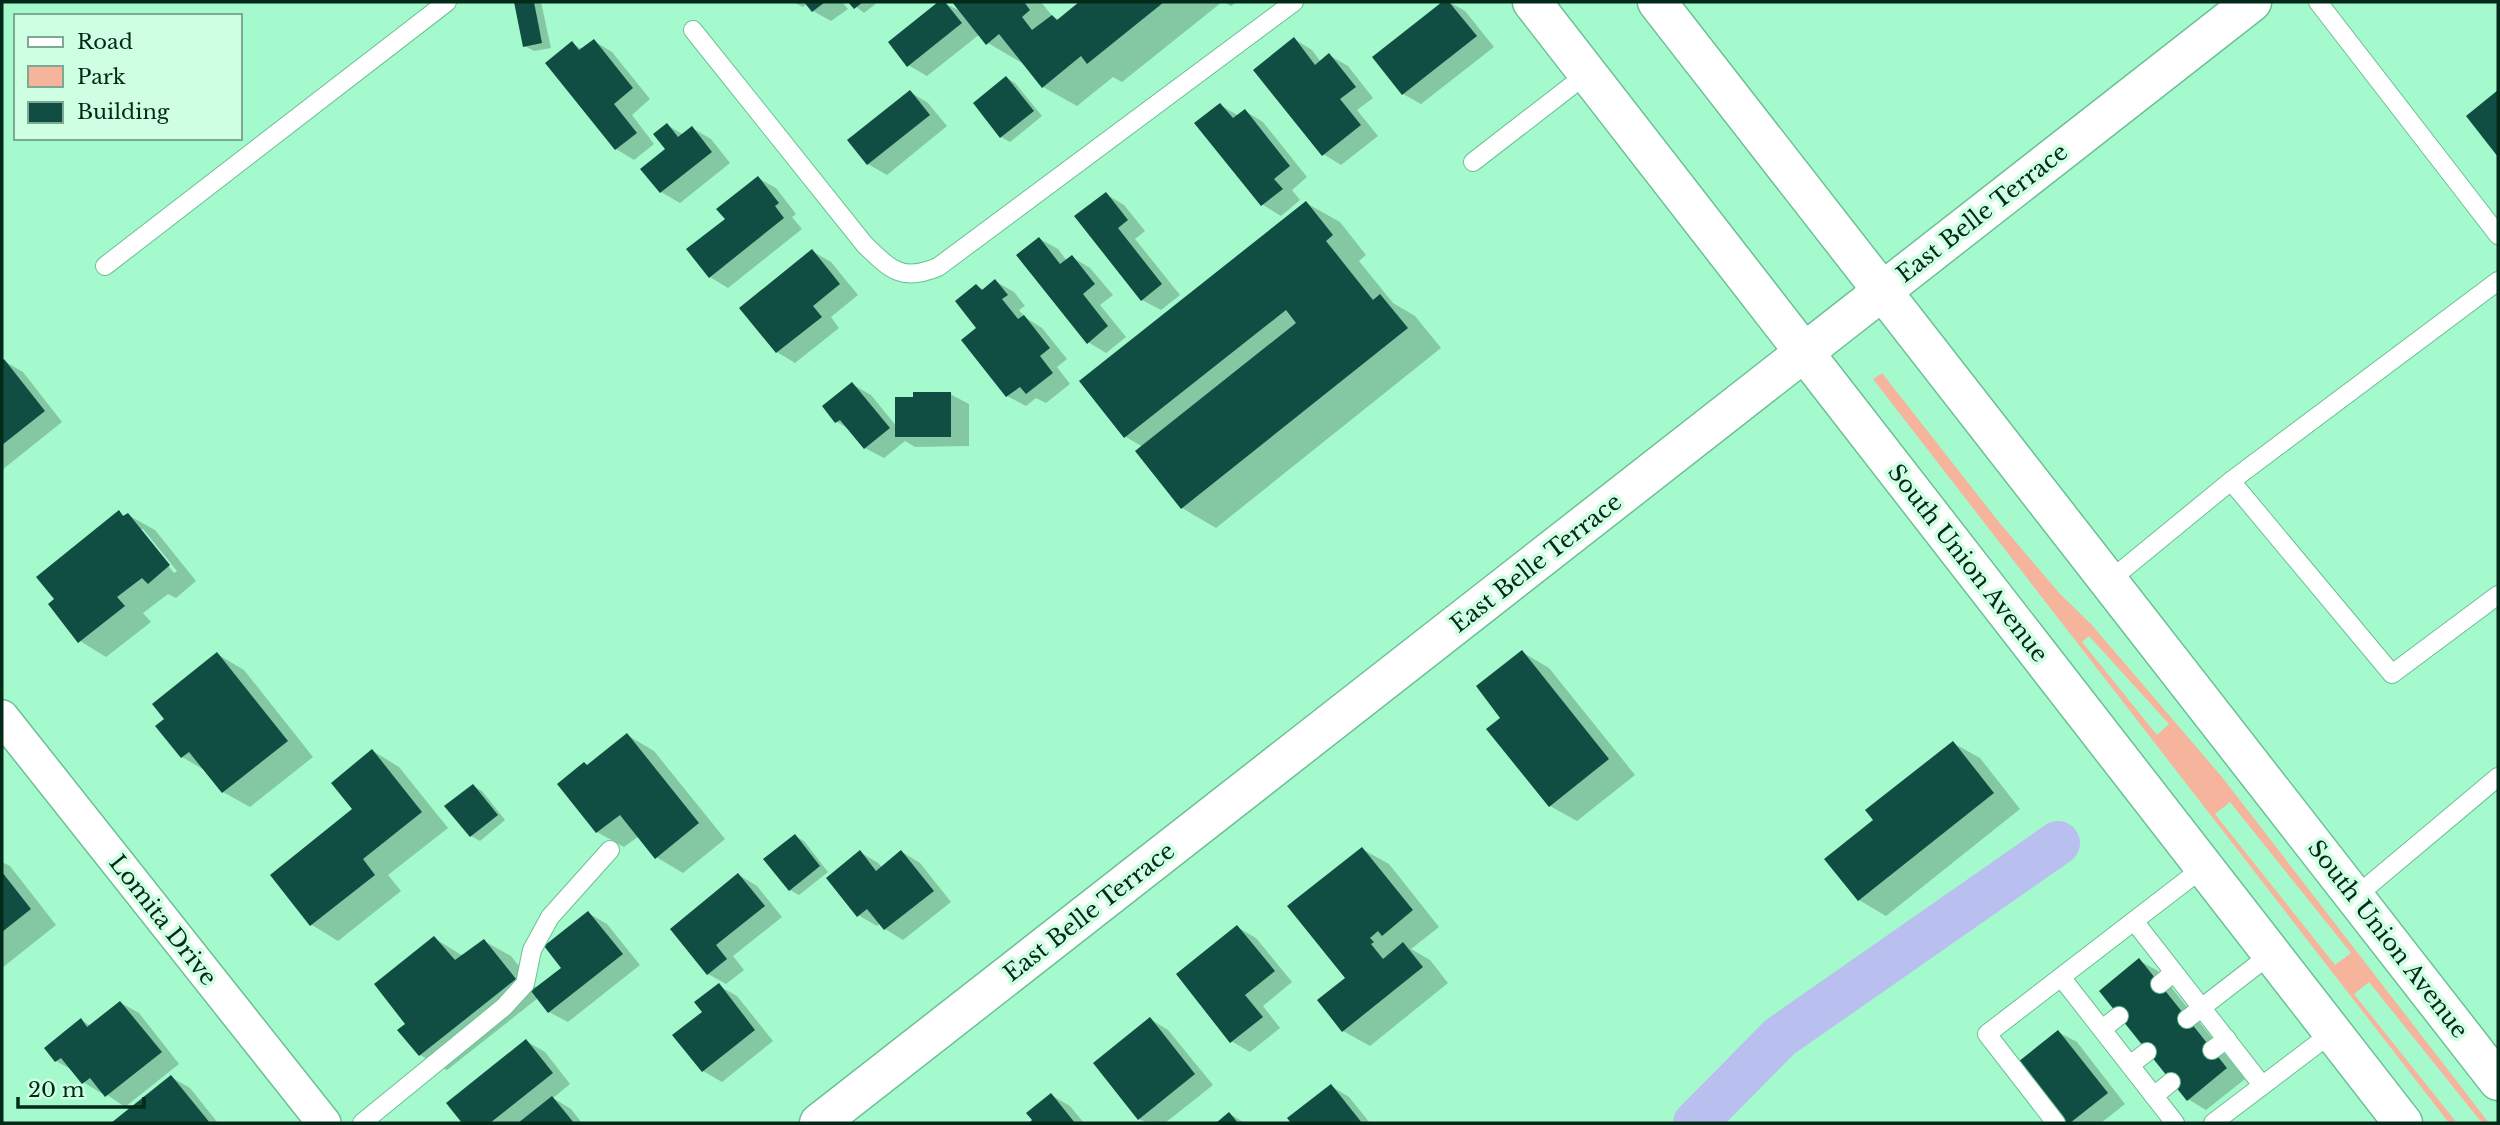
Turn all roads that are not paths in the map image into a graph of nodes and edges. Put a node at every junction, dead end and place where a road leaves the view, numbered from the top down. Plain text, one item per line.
1 (447, 2) edge
2 (1294, 2) edge
3 (1532, 2) edge
4 (1657, 2) edge
5 (2252, 2) edge
6 (2318, 2) edge
7 (693, 30) dead end
8 (1588, 73) junction
9 (1473, 162) dead end
10 (2498, 235) edge
11 (105, 265) dead end
12 (2498, 281) edge
13 (1884, 291) junction
14 (1804, 353) junction
15 (2231, 481) junction
16 (2109, 581) junction
17 (2498, 595) edge
18 (2, 717) edge
19 (2498, 777) edge
20 (610, 850) dead end
21 (2204, 867) junction
22 (2355, 897) junction
23 (2134, 921) junction
24 (2271, 954) junction
25 (2174, 972) junction
26 (2061, 977) junction
27 (2160, 984) dead end
28 (2202, 1007) junction
29 (2119, 1016) dead end
30 (2188, 1019) dead end
31 (2102, 1029) junction
32 (2333, 1032) junction
33 (2147, 1052) dead end
34 (2130, 1065) junction
35 (2498, 1081) edge
36 (2171, 1082) dead end
37 (2262, 1085) junction
38 (2154, 1096) junction
39 (324, 1123) edge
40 (362, 1123) edge
41 (819, 1123) edge
42 (2056, 1123) edge
43 (2175, 1123) edge
44 (2213, 1123) edge
45 (2403, 1123) edge

1 - 11 lane
2 - 7 lane
3 - 8 main road, South Union Avenue
4 - 13 main road, South Union Avenue
5 - 13 main road, East Belle Terrace
6 - 10 lane
8 - 9 lane
8 - 14 main road, South Union Avenue
12 - 15 lane
13 - 14 main road, East Belle Terrace
13 - 16 main road, South Union Avenue
14 - 21 main road, South Union Avenue
14 - 41 main road, East Belle Terrace
15 - 16 lane
15 - 17 lane
16 - 22 main road, South Union Avenue
18 - 39 street, Lomita Drive
19 - 22 lane
20 - 40 lane
21 - 23 lane
21 - 24 main road, South Union Avenue
22 - 35 main road, South Union Avenue
23 - 25 lane
23 - 26 lane
24 - 28 lane
24 - 32 main road, South Union Avenue
25 - 27 lane
25 - 28 lane
26 - 31 lane
26 - 42 lane
28 - 30 lane
28 - 37 lane
29 - 31 lane
31 - 34 lane
32 - 37 lane
32 - 45 main road, South Union Avenue
33 - 34 lane
34 - 38 lane
36 - 38 lane
37 - 44 lane
38 - 43 lane

